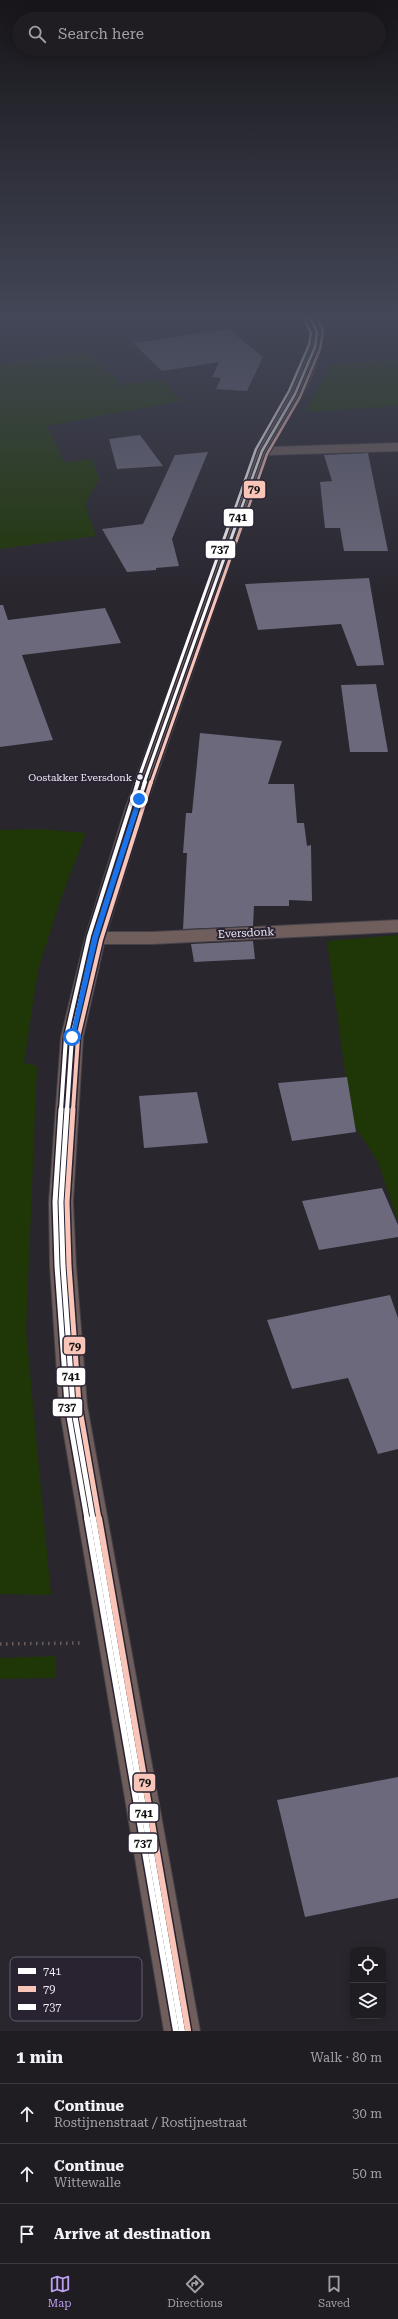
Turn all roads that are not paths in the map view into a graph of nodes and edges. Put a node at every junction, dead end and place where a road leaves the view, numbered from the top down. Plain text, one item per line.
1 (285, 410) edge
2 (398, 448) edge
3 (262, 451) junction
4 (398, 926) edge
5 (95, 938) junction
6 (182, 2031) edge

1 - 3 street
2 - 3 street
3 - 5 street
4 - 5 street, Eversdonk
5 - 6 street

